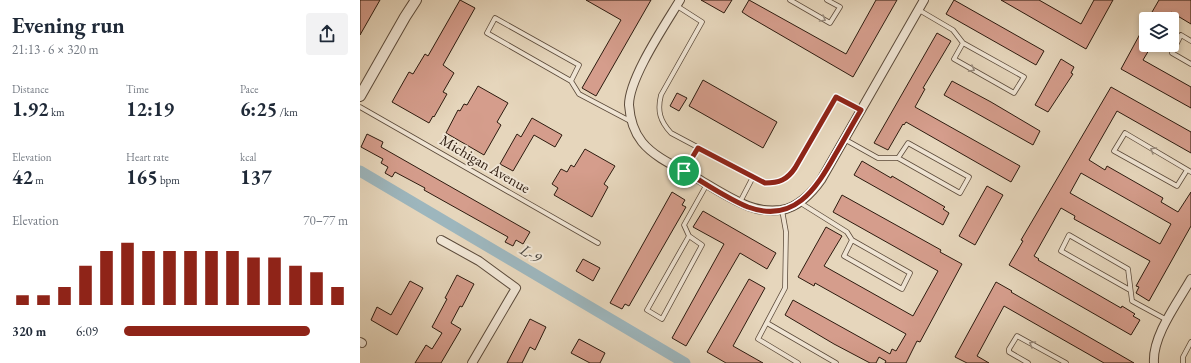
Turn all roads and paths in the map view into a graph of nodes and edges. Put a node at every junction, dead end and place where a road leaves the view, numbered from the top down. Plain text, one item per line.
1 (416, 0) edge
2 (790, 0) edge
3 (827, 0) edge
4 (924, 0) edge
5 (678, 3) edge
6 (919, 10) junction
7 (1191, 41) edge
8 (964, 43) junction
9 (1191, 64) edge
10 (571, 81) junction
11 (360, 96) edge
12 (360, 107) edge
13 (861, 110) junction
14 (632, 122) junction
15 (844, 139) junction
16 (698, 148) junction
17 (898, 158) junction
18 (684, 171) junction
19 (1189, 171) edge
20 (753, 177) junction
21 (706, 184) junction
22 (740, 202) junction
23 (799, 202) junction
24 (782, 210) junction
25 (689, 236) junction
26 (441, 240) dead end
27 (852, 240) junction
28 (598, 243) dead end
29 (1190, 283) edge
30 (1130, 290) junction
31 (1167, 320) junction
32 (767, 323) junction
33 (1191, 342) edge
34 (472, 363) edge
35 (798, 363) edge
36 (836, 363) edge
37 (1028, 363) edge
38 (1066, 363) edge
39 (1154, 363) edge
40 (1183, 363) edge

1 - 11 street
2 -> 3 lane
4 - 6 street
5 - 14 street
5 - 16 lane
6 - 8 lane
6 - 13 street
7 - 9 lane
8 -> 8 lane
10 - 10 lane
10 - 14 lane
12 - 28 lane, Michigan Avenue
13 - 15 street
13 - 20 lane
14 - 18 street
15 - 17 lane
15 - 23 street
16 - 18 lane
16 - 20 lane
17 - 17 lane
18 - 21 street
19 -> 19 lane
20 - 22 lane
21 - 22 street
21 - 25 lane
22 - 24 street
23 - 24 street
23 - 27 lane
24 - 32 lane
25 - 25 lane
26 - 34 street
27 - 27 lane
29 - 31 street
30 - 30 lane
30 - 31 lane
31 - 39 street
32 - 35 lane
32 - 36 lane
33 - 40 lane
38 -> 37 lane

